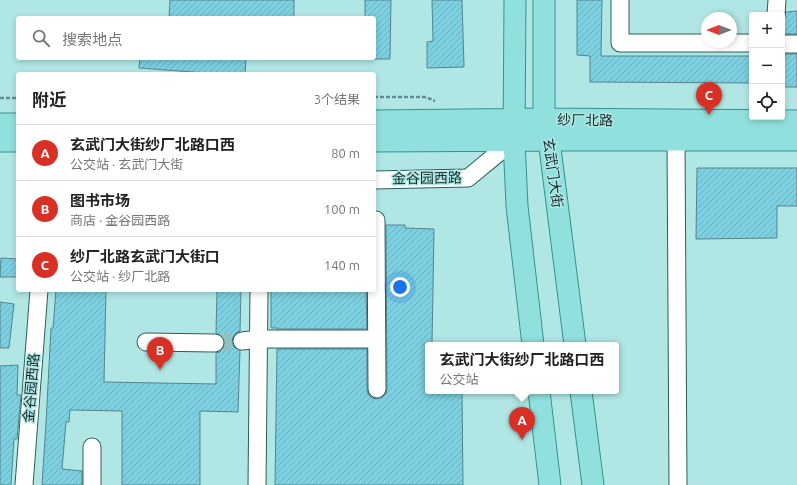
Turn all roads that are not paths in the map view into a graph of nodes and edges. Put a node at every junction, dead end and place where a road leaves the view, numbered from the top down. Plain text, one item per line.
1 (516, 0) edge
2 (544, 0) edge
3 (620, 0) edge
4 (777, 0) edge
5 (776, 12) edge
6 (749, 43) edge
7 (785, 44) edge
8 (797, 44) edge
9 (544, 119) junction
10 (749, 119) edge
11 (515, 120) junction
12 (785, 120) edge
13 (376, 121) edge
14 (797, 121) edge
15 (0, 124) edge
16 (12, 137) edge
17 (376, 140) edge
18 (514, 140) junction
19 (549, 140) junction
20 (676, 140) junction
21 (797, 140) edge
22 (376, 180) edge
23 (376, 220) edge
24 (39, 292) edge
25 (259, 292) edge
26 (376, 292) edge
27 (376, 292) edge
28 (259, 338) junction
29 (376, 339) junction
30 (242, 341) tunnel mouth
31 (146, 342) dead end
32 (533, 342) edge
33 (575, 342) edge
34 (215, 343) tunnel mouth
35 (377, 389) dead end
36 (539, 394) edge
37 (581, 394) edge
38 (92, 447) dead end
39 (24, 485) edge
40 (92, 485) edge
41 (257, 485) edge
42 (550, 485) edge
43 (593, 485) edge
44 (678, 485) edge

1 - 11 main road
2 - 9 main road, 玄武门大街
3 - 6 street
4 - 5 street
7 - 8 street
9 - 10 main road, 纱厂北路
9 - 11 main road, 纱厂北路
9 - 19 main road, 玄武门大街
11 - 13 main road, 纱厂北路
11 - 18 main road
12 - 14 main road, 纱厂北路
15 - 16 main road
17 - 18 main road, 纱厂北路
18 - 19 main road, 纱厂北路
18 - 22 street, 金谷园西路
18 - 32 main road
19 - 20 main road, 纱厂北路
19 - 33 main road, 玄武门大街
20 - 21 main road, 纱厂北路
20 - 44 street
23 - 26 street
24 - 39 street, 金谷园西路
25 - 28 street
27 - 29 street
28 - 29 street
28 - 30 street
28 - 41 street
29 - 35 street
31 - 34 street
36 - 42 main road
37 - 43 main road
38 - 40 street

